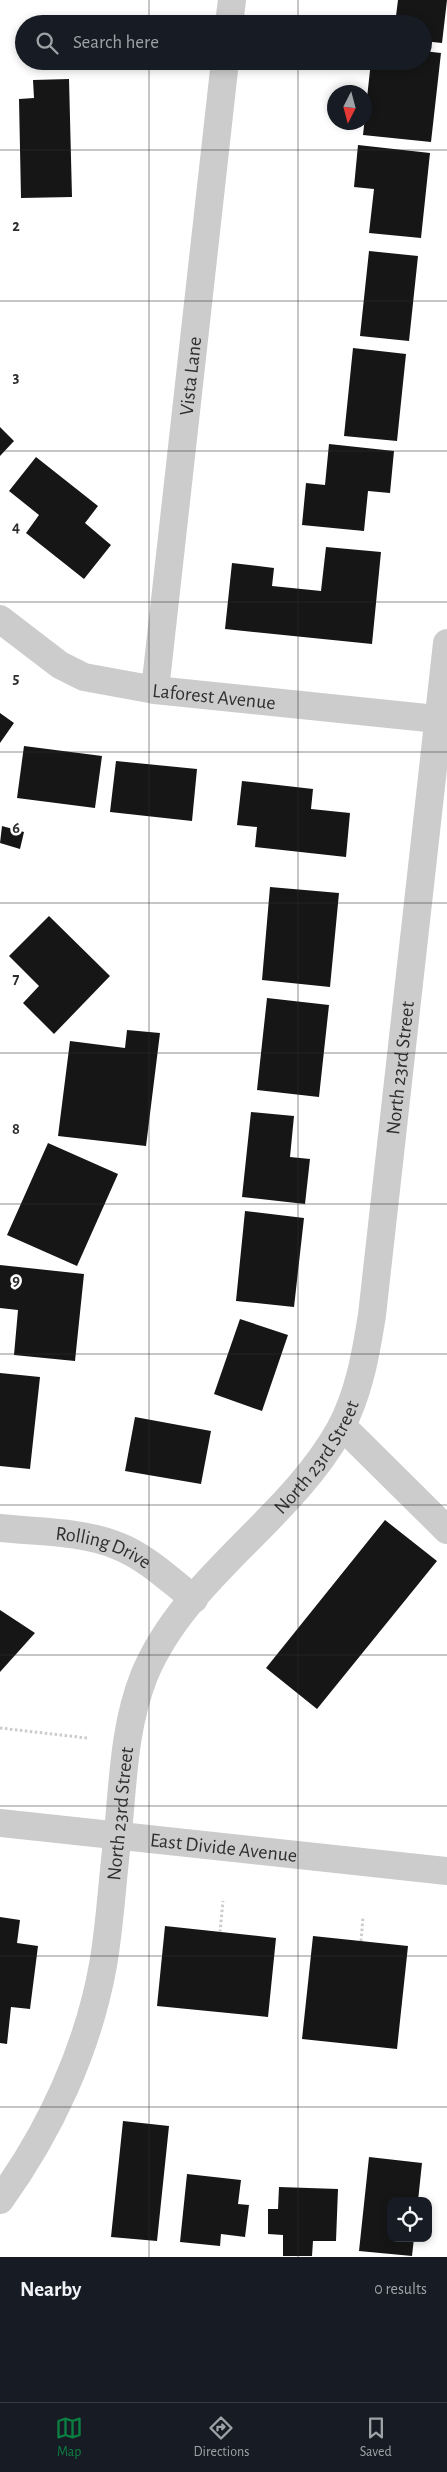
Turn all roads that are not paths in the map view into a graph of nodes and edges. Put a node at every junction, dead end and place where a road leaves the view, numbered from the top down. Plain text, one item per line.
1 (232, 0) edge
2 (231, 15) edge
3 (224, 70) edge
4 (0, 619) edge
5 (447, 643) edge
6 (155, 690) junction
7 (443, 720) edge
8 (342, 1426) junction
9 (0, 1528) edge
10 (447, 1530) edge
11 (194, 1599) junction
12 (0, 1824) edge
13 (117, 1836) junction
14 (447, 1872) edge
15 (0, 2200) edge

1 - 2 street
3 - 6 street, Vista Lane
4 - 6 street, Laforest Avenue
5 - 7 street, North 23rd Street
6 - 7 street, Laforest Avenue
7 - 8 street, North 23rd Street
8 - 10 street
8 - 11 street, North 23rd Street
9 - 11 street, Rolling Drive
11 - 13 street, North 23rd Street
12 - 13 street, East Divide Avenue
13 - 14 street, East Divide Avenue
13 - 15 street, North 23rd Street

